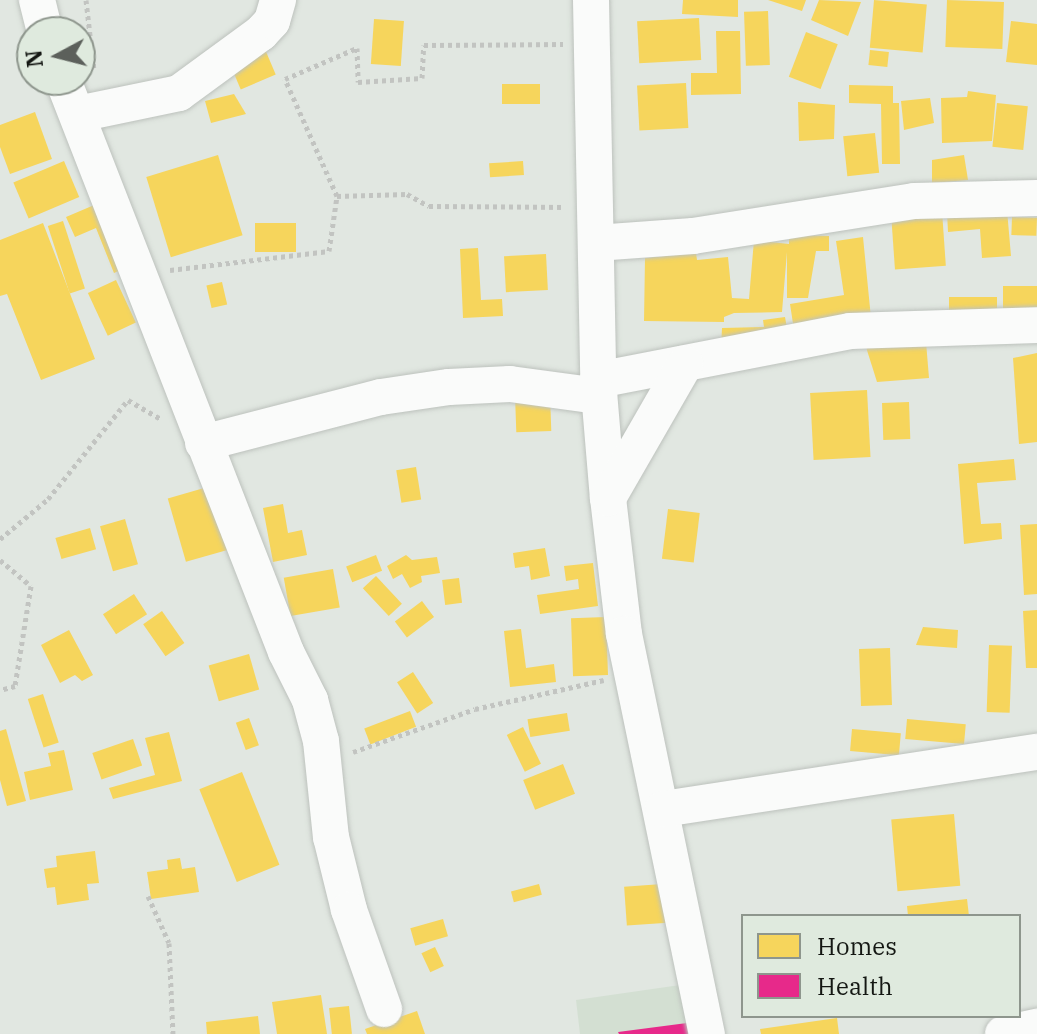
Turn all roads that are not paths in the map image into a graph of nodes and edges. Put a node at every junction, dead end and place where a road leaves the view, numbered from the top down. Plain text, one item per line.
1 (278, 0) edge
2 (591, 0) edge
3 (76, 96) edge
4 (89, 112) junction
5 (1037, 198) edge
6 (596, 243) junction
7 (1037, 325) edge
8 (685, 364) junction
9 (598, 388) junction
10 (203, 443) junction
11 (608, 498) junction
12 (1037, 752) edge
13 (663, 809) junction
14 (384, 1009) dead end
15 (1037, 1027) edge
16 (707, 1034) edge
17 (1003, 1034) edge

1 - 4 street
2 - 6 street
3 - 4 street
4 - 10 street
5 - 6 street
6 - 9 street
7 - 8 street
8 - 9 street
8 - 11 street
9 - 10 street
9 - 11 street
10 - 14 street
11 - 13 street
12 - 13 street
13 - 16 street
15 - 17 street

